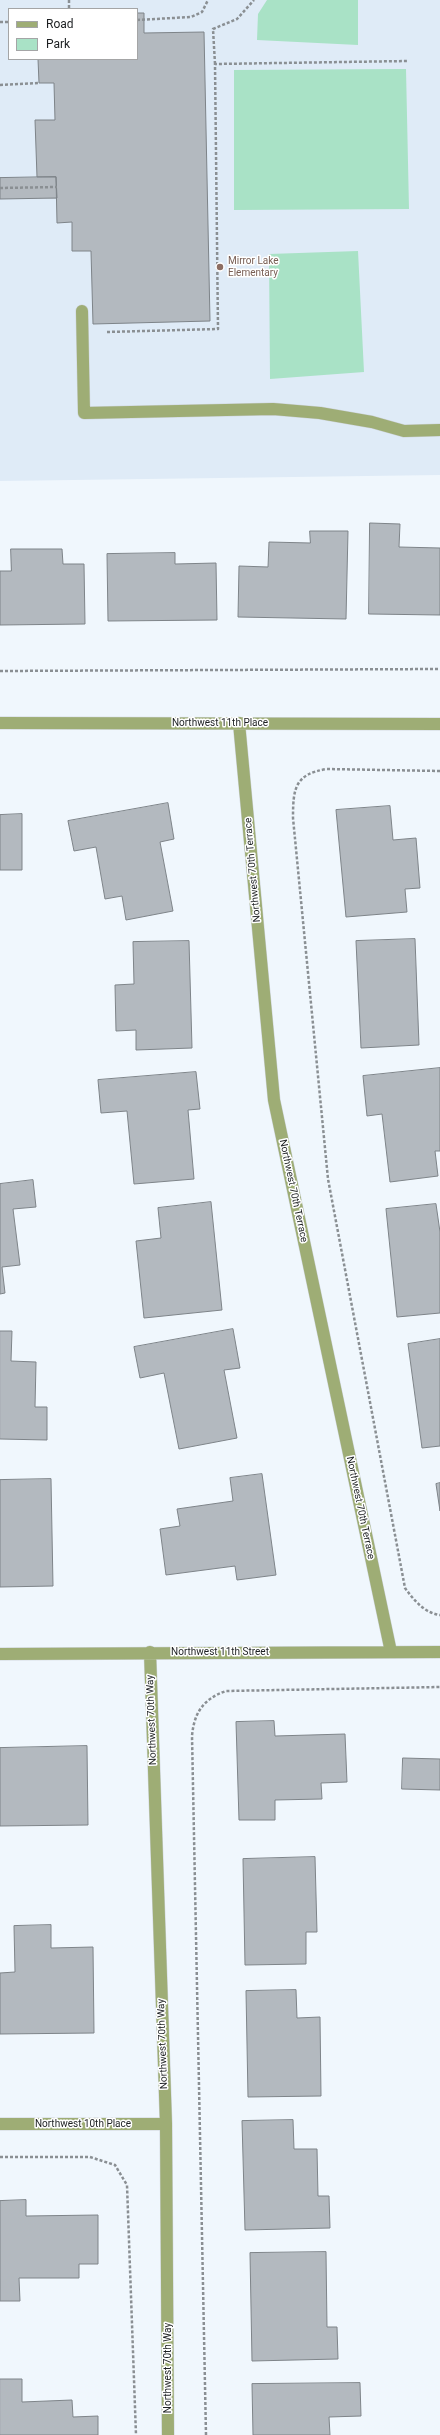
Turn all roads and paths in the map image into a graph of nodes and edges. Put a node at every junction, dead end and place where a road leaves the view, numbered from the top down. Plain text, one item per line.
1 (208, 0) edge
2 (254, 0) edge
3 (138, 20) edge
4 (407, 61) dead end
5 (215, 64) junction
6 (39, 83) dead end
7 (0, 85) edge
8 (57, 187) dead end
9 (0, 188) edge
10 (82, 311) dead end
11 (82, 332) junction
12 (440, 430) edge
13 (440, 670) edge
14 (0, 671) edge
15 (0, 723) edge
16 (239, 723) junction
17 (440, 724) edge
18 (440, 771) edge
19 (440, 1615) edge
20 (150, 1652) junction
21 (391, 1652) junction
22 (440, 1652) edge
23 (0, 1654) edge
24 (440, 1687) edge
25 (0, 2124) edge
26 (166, 2124) junction
27 (0, 2157) edge
28 (136, 2435) edge
29 (168, 2435) edge
30 (206, 2435) edge

1 - 3 path
2 - 5 path
4 - 5 path
5 - 11 path
6 - 7 path
8 - 9 path
10 - 11 street
11 - 12 street
13 - 14 path
15 - 16 street, Northwest 11th Place
16 - 17 street, Northwest 11th Place
16 - 21 street, Northwest 70th Terrace
18 - 19 path
20 - 21 street, Northwest 11th Street
20 - 23 street, Northwest 11th Street
20 - 26 street, Northwest 70th Way
21 - 22 street, Northwest 11th Street
24 - 30 path
25 - 26 street, Northwest 10th Place
26 - 29 street, Northwest 70th Way
27 - 28 path

